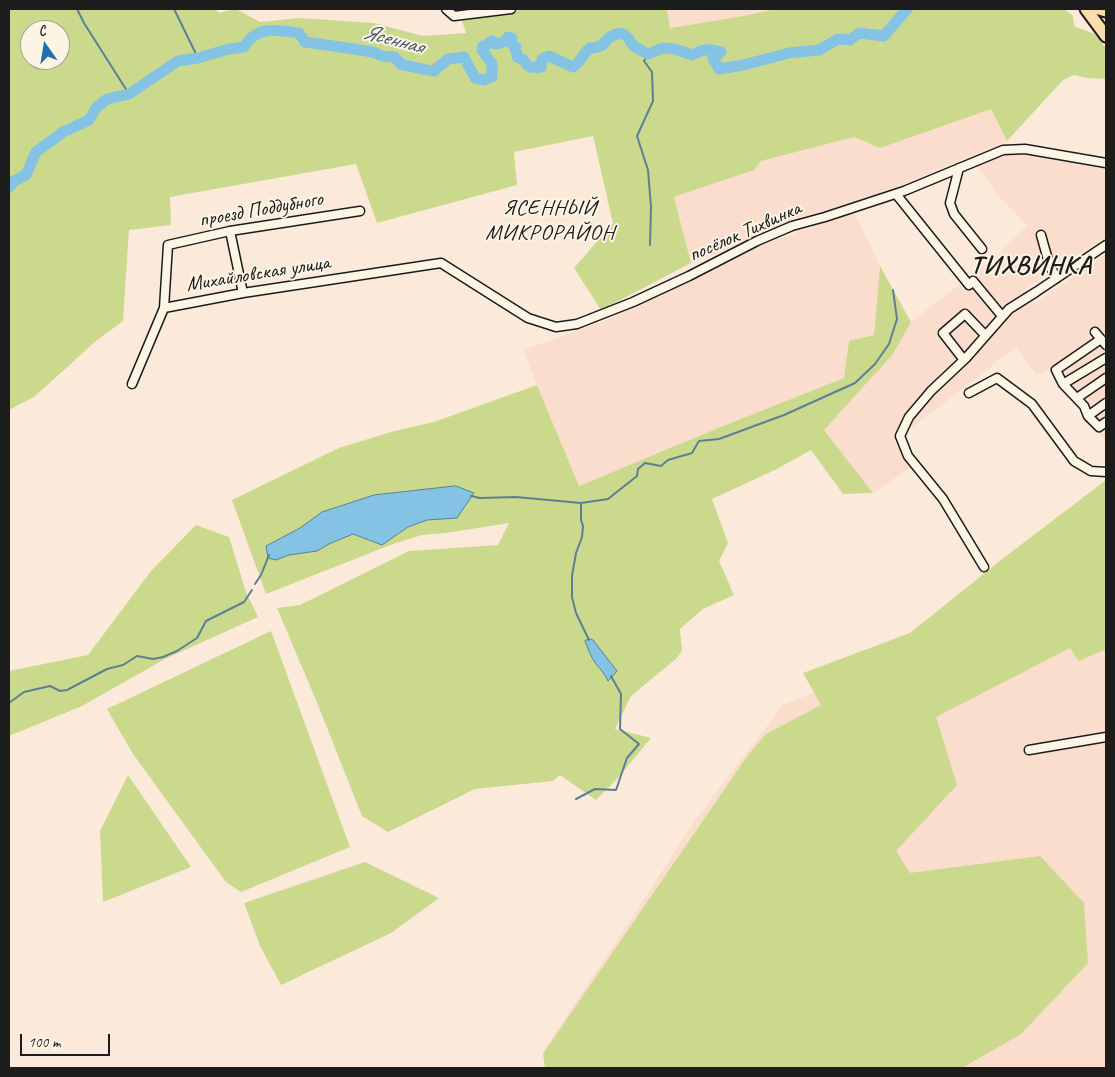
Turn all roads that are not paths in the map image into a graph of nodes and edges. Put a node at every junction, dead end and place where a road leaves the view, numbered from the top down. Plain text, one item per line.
1 (446, 9) edge
2 (512, 9) edge
3 (1086, 9) edge
4 (1099, 9) edge
5 (1106, 11) edge
6 (1106, 36) edge
7 (1106, 162) edge
8 (960, 168) junction
9 (896, 194) junction
10 (360, 212) dead end
11 (230, 232) junction
12 (1041, 235) dead end
13 (1106, 245) edge
14 (982, 249) dead end
15 (441, 263) joint
16 (1057, 278) junction
17 (242, 293) junction
18 (164, 308) junction
19 (1002, 316) junction
20 (1095, 332) dead end
21 (985, 335) junction
22 (1104, 342) edge
23 (1106, 358) edge
24 (964, 360) junction
25 (1106, 378) edge
26 (132, 384) dead end
27 (1063, 384) junction
28 (969, 393) dead end
29 (1077, 398) junction
30 (1106, 403) edge
31 (1088, 416) junction
32 (1106, 422) edge
33 (1106, 472) edge
34 (984, 567) dead end
35 (1106, 737) edge
36 (1029, 750) dead end

1 - 2 street
3 - 6 main road
4 - 5 main road
7 - 8 street, посёлок Тихвинка
8 - 9 street, посёлок Тихвинка
8 - 14 street
9 - 15 street, посёлок Тихвинка
9 - 19 street
10 - 11 street, проезд Поддубного
11 - 17 street
11 - 18 street, проезд Поддубного
12 - 16 street
13 - 16 street
15 - 17 street, Михайловская улица
16 - 19 street
17 - 18 street, Михайловская улица
18 - 26 street, Михайловская улица
19 - 21 street
20 - 22 street
21 - 24 street
21 - 24 street
22 - 27 street
23 - 27 street
24 - 34 street
25 - 29 street
27 - 29 street
28 - 33 street
29 - 31 street
30 - 31 street
31 - 32 street
35 - 36 street

